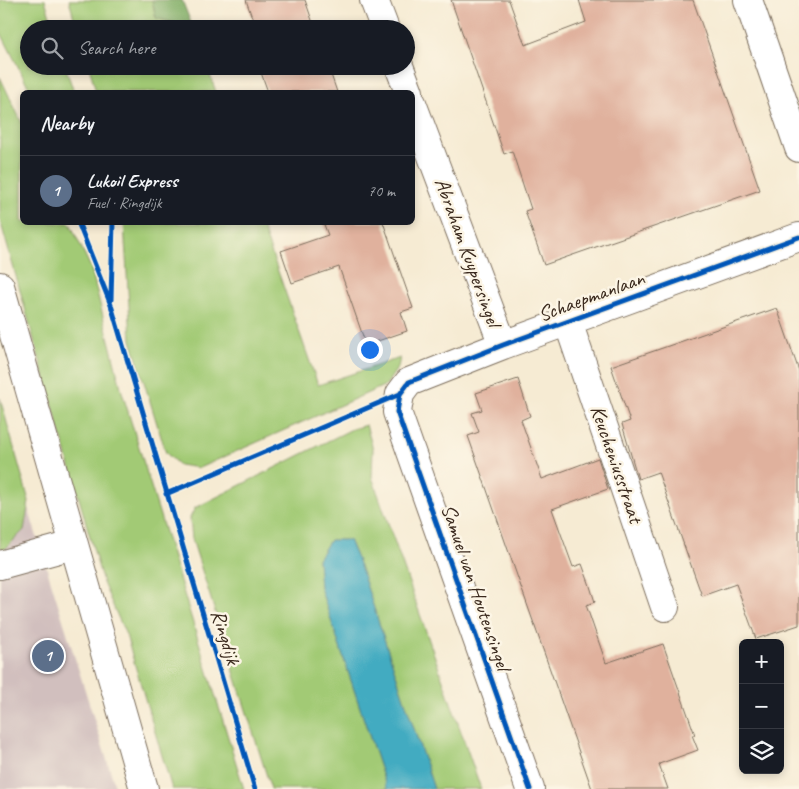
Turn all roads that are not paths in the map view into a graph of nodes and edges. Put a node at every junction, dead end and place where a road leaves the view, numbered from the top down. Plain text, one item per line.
1 (374, 0) edge
2 (748, 0) edge
3 (382, 20) edge
4 (402, 75) edge
5 (408, 90) edge
6 (415, 111) edge
7 (799, 148) edge
8 (799, 237) edge
9 (0, 286) edge
10 (568, 322) junction
11 (502, 345) junction
12 (400, 394) joint
13 (73, 545) junction
14 (0, 564) edge
15 (665, 607) dead end
16 (144, 789) edge
17 (530, 789) edge

1 - 3 street
2 - 7 street
4 - 5 street
6 - 11 street, Abraham Kuypersingel
8 - 10 street, Schaepmanlaan
9 - 13 street
10 - 11 street, Schaepmanlaan
10 - 15 street, Keucheniusstraat
11 - 12 street, Schaepmanlaan
12 - 17 street, Samuel van Houtensingel
13 - 14 street
13 - 16 street

